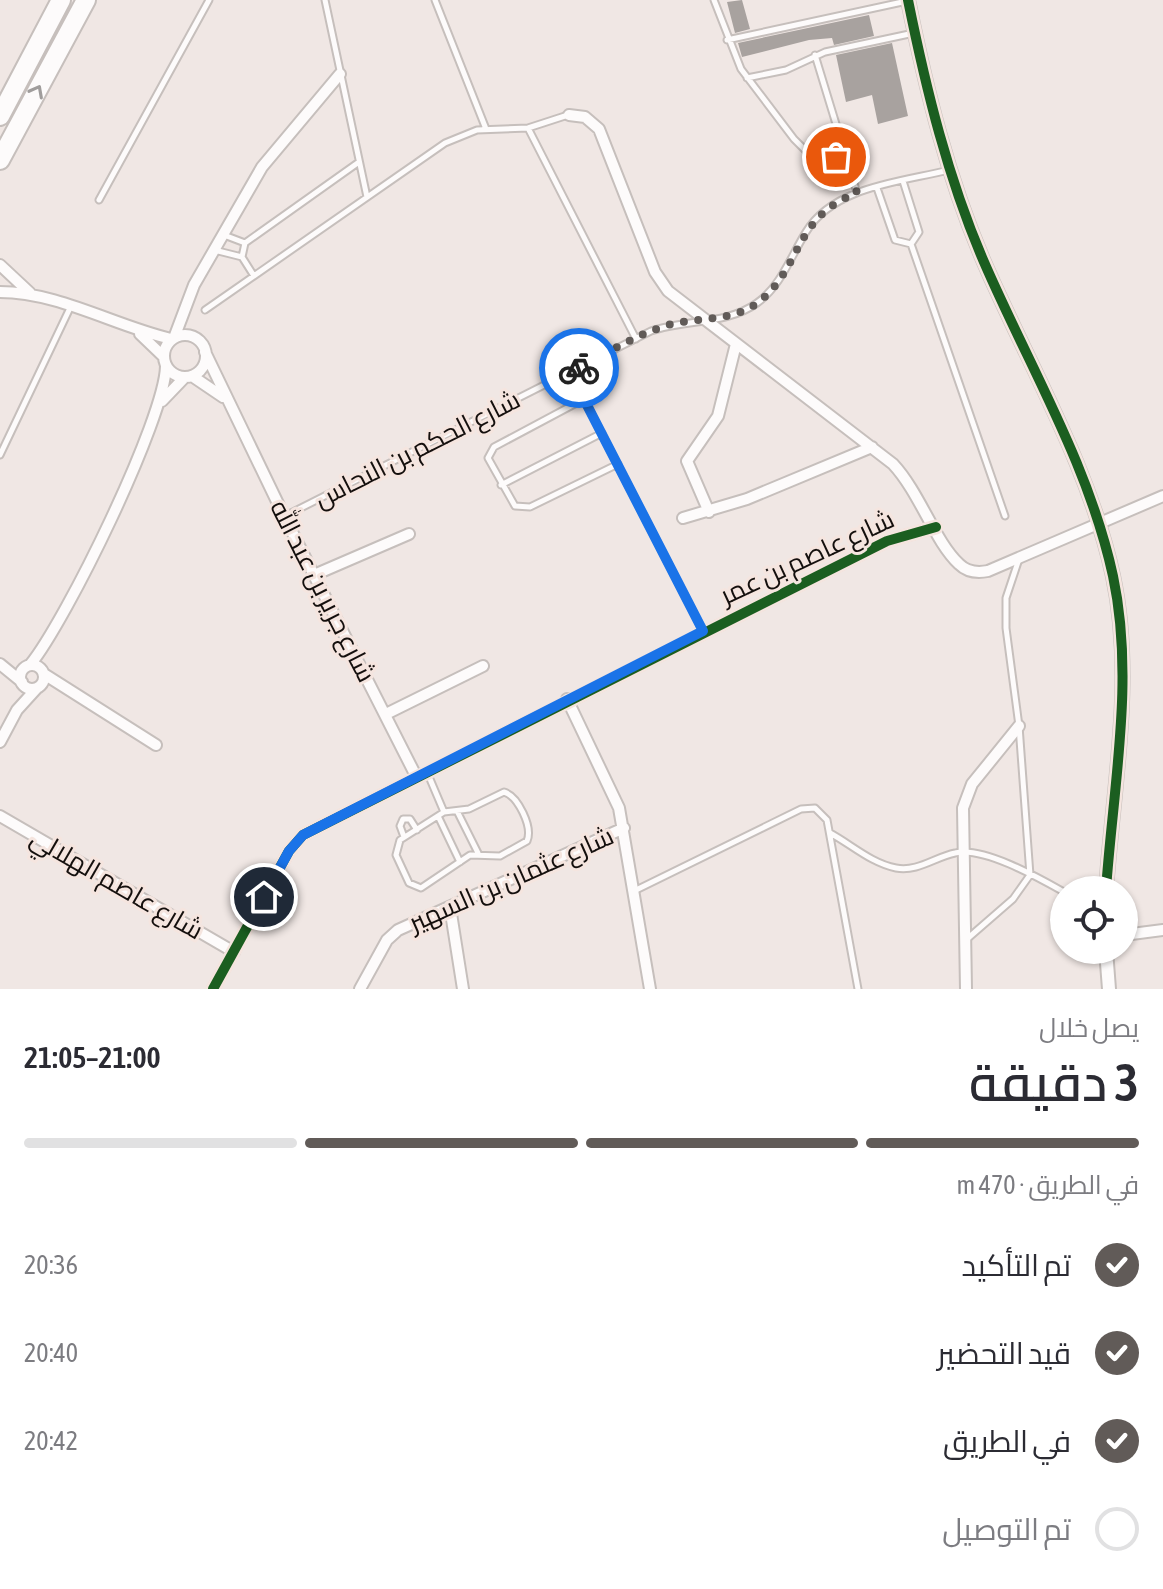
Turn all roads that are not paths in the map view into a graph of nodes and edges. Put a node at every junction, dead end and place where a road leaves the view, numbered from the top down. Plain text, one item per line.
1 (61, 0) edge
2 (86, 0) edge
3 (209, 0) edge
4 (325, 0) edge
5 (435, 0) edge
6 (714, 0) edge
7 (902, 1) edge
8 (915, 33) junction
9 (727, 40) junction
10 (815, 55) junction
11 (340, 74) junction
12 (747, 78) junction
13 (569, 115) joint
14 (0, 116) edge
15 (528, 128) junction
16 (486, 129) junction
17 (846, 155) junction
18 (0, 160) edge
19 (359, 162) junction
20 (949, 170) junction
21 (903, 181) junction
22 (877, 188) junction
23 (857, 193) junction
24 (367, 197) junction
25 (99, 200) dead end
26 (222, 234) junction
27 (245, 243) junction
28 (911, 244) junction
29 (213, 250) junction
30 (242, 257) junction
31 (0, 265) edge
32 (254, 276) junction
33 (0, 292) edge
34 (32, 294) junction
35 (187, 305) junction
36 (70, 308) junction
37 (205, 310) dead end
38 (702, 320) junction
39 (135, 331) junction
40 (195, 337) junction
41 (172, 339) junction
42 (636, 339) junction
43 (736, 344) junction
44 (205, 352) junction
45 (165, 361) junction
46 (570, 372) junction
47 (188, 377) junction
48 (584, 399) junction
49 (161, 403) junction
50 (230, 406) junction
51 (602, 433) junction
52 (872, 447) junction
53 (0, 455) edge
54 (618, 464) junction
55 (501, 485) junction
56 (1163, 496) edge
57 (709, 512) junction
58 (284, 516) junction
59 (1005, 516) dead end
60 (683, 518) dead end
61 (1101, 523) junction
62 (936, 527) junction
63 (409, 534) dead end
64 (1019, 558) junction
65 (314, 575) junction
66 (703, 631) junction
67 (48, 639) junction
68 (29, 665) junction
69 (483, 666) dead end
70 (43, 673) junction
71 (22, 683) junction
72 (38, 687) junction
73 (70, 694) junction
74 (567, 699) junction
75 (17, 710) junction
76 (386, 714) junction
77 (1019, 726) junction
78 (0, 742) edge
79 (156, 745) dead end
80 (421, 773) junction
81 (457, 810) junction
82 (444, 812) junction
83 (0, 816) edge
84 (438, 816) junction
85 (624, 828) junction
86 (417, 830) junction
87 (829, 833) junction
88 (404, 837) junction
89 (965, 851) junction
90 (478, 853) junction
91 (460, 862) junction
92 (1030, 875) junction
93 (1107, 876) edge
94 (1050, 885) edge
95 (633, 891) junction
96 (450, 907) junction
97 (1163, 930) edge
98 (1138, 933) edge
99 (966, 939) junction
100 (234, 952) junction
101 (1107, 964) edge
102 (213, 989) edge
103 (360, 989) edge
104 (463, 989) edge
105 (650, 989) edge
106 (858, 989) edge
107 (966, 989) edge
108 (1109, 989) edge

1 - 14 highway
18 -> 2 highway
3 - 25 lane
4 - 11 lane
5 - 16 lane
6 - 9 lane
7 - 8 street
7 - 9 lane
8 - 10 lane
8 - 20 street
9 - 12 lane
10 - 12 lane
10 - 17 lane
11 - 19 lane
11 - 26 street
12 - 17 lane
13 - 15 lane
13 - 38 street
15 - 16 lane
15 - 42 lane
16 - 24 lane
17 - 23 lane
19 - 24 lane
19 - 27 lane
20 - 21 lane, شارع الحكم بن النحاس
20 - 61 street
21 - 22 lane, شارع الحكم بن النحاس
21 - 28 lane
22 - 23 lane, شارع الحكم بن النحاس
22 - 28 lane
23 - 38 lane, شارع الحكم بن النحاس
24 - 32 lane
26 - 27 lane
26 - 29 street
27 - 30 lane
28 - 59 lane
29 - 30 lane
29 - 35 street
30 - 32 lane
31 - 34 street
32 - 37 lane
33 - 34 street
34 - 36 street
35 - 40 street
35 - 41 street
36 - 39 street
36 - 53 lane
38 - 42 lane, شارع الحكم بن النحاس
38 - 43 street
39 - 41 street
39 - 45 street
40 - 41 street
40 - 44 street
41 - 45 street
42 - 46 lane, شارع الحكم بن النحاس
43 - 52 street
43 - 57 street
44 - 47 street
44 - 50 street, شارع جرير بن عبد الله
45 - 47 street
45 - 49 street
46 - 48 lane
46 - 58 lane, شارع الحكم بن النحاس
47 - 49 street
47 - 50 street, شارع جرير بن عبد الله
48 - 51 lane
48 - 55 lane
49 - 67 street
50 - 58 street, شارع جرير بن عبد الله
51 - 54 lane
51 - 55 lane
52 - 57 street
52 - 62 street
54 - 55 lane
54 - 66 lane
56 - 61 street
57 - 60 street
58 - 65 street, شارع جرير بن عبد الله
61 - 64 street
61 - 93 street
62 - 64 street
62 - 66 street, شارع عاصم بن عمر
63 - 65 street
64 - 77 lane
65 - 76 street, شارع جرير بن عبد الله
66 - 74 street, شارع عاصم بن عمر
67 - 68 street
67 - 70 street
68 - 70 street
68 - 71 street
68 - 71 street
69 - 76 street
70 - 72 street
70 - 73 street
71 - 72 street
71 - 75 street
72 - 73 street
72 - 75 street
73 - 79 street
74 - 80 street, شارع عاصم بن عمر
74 - 85 street
75 - 78 street
76 - 80 street, شارع جرير بن عبد الله
77 - 89 street
77 - 92 lane
80 - 82 lane
80 - 100 street, شارع عاصم بن عمر
81 - 82 lane
81 - 90 lane
81 - 90 lane
82 - 84 lane
83 - 100 street, شارع عاصم الهلالي
84 - 86 lane
84 - 91 lane
85 - 95 street
85 - 96 street, شارع عثمان بن السهير
86 - 88 lane
86 - 88 lane
87 - 89 lane
87 - 95 lane
87 - 106 lane
88 - 91 lane
89 - 92 lane
89 - 99 street
90 - 91 lane
92 - 94 lane
92 - 99 lane
95 - 105 street
96 - 103 street, شارع عثمان بن السهير
96 - 104 street
97 - 98 street
99 - 107 street
100 - 102 street, شارع عاصم بن عمر
101 - 108 street

